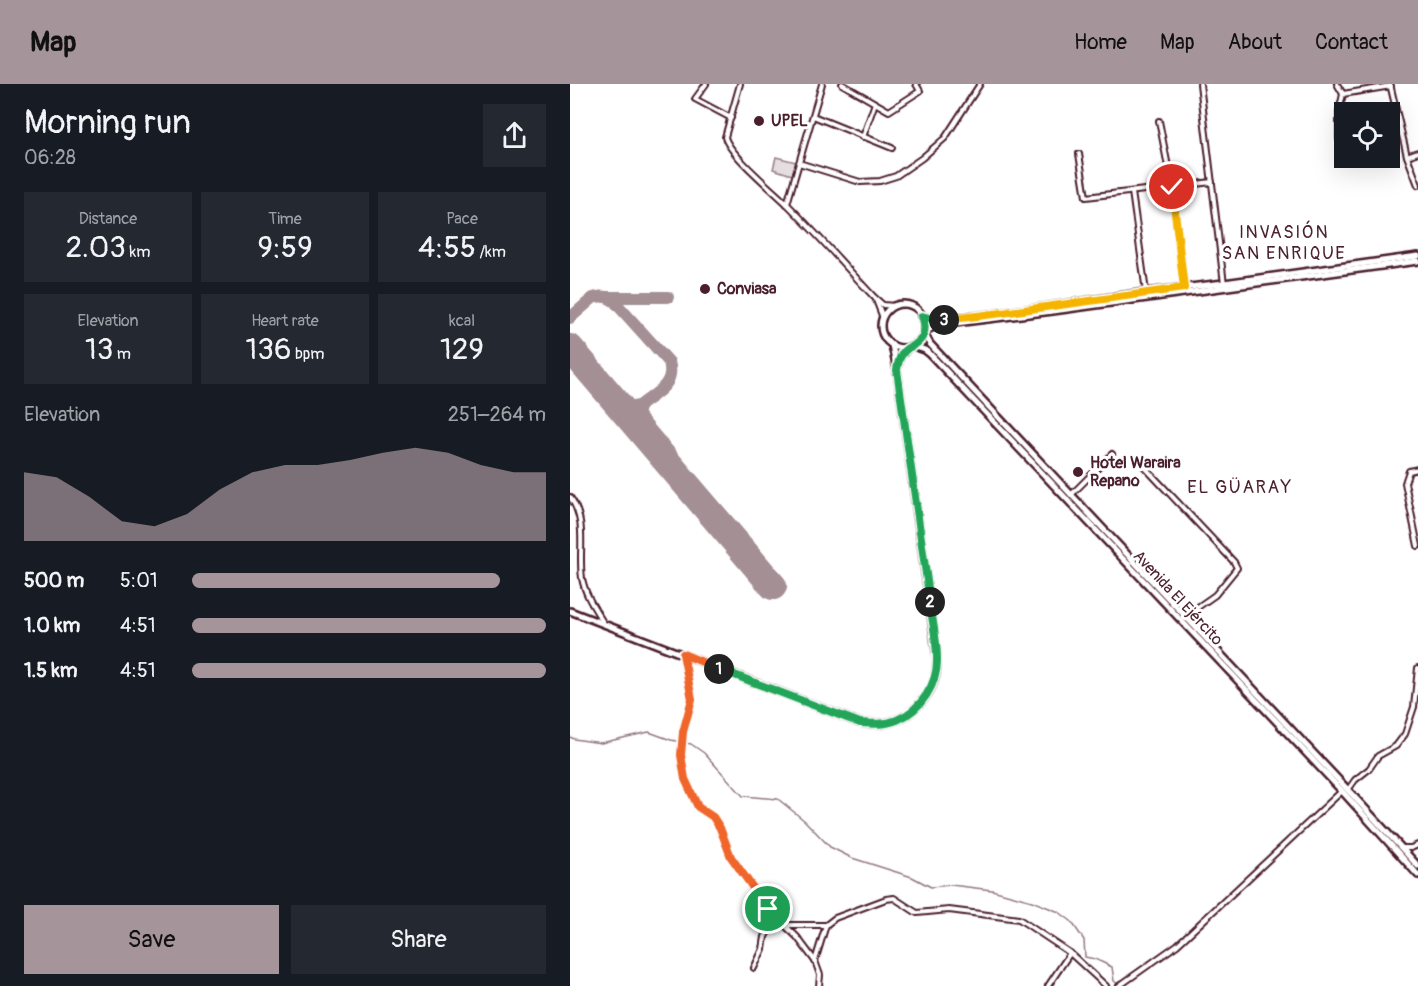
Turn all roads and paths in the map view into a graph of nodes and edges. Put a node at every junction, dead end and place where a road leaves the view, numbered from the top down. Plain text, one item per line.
1 (706, 84) edge
2 (740, 84) edge
3 (822, 84) edge
4 (842, 84) edge
5 (916, 84) edge
6 (980, 84) edge
7 (1200, 84) edge
8 (1337, 84) edge
9 (1390, 85) edge
10 (1343, 94) junction
11 (1341, 102) edge
12 (875, 103) junction
13 (813, 116) junction
14 (731, 118) junction
15 (1159, 121) dead end
16 (862, 137) junction
17 (892, 148) dead end
18 (1418, 152) edge
19 (1079, 154) dead end
20 (1407, 156) junction
21 (799, 163) junction
22 (1212, 182) junction
23 (1418, 185) edge
24 (1172, 187) junction
25 (1132, 192) junction
26 (787, 204) junction
27 (1418, 256) edge
28 (1418, 261) edge
29 (1224, 286) junction
30 (1184, 288) junction
31 (1146, 292) junction
32 (874, 297) junction
33 (895, 306) junction
34 (922, 316) junction
35 (883, 318) junction
36 (924, 332) junction
37 (892, 345) junction
38 (911, 347) junction
39 (897, 370) junction
40 (1112, 454) dead end
41 (1137, 459) dead end
42 (1418, 469) edge
43 (1071, 495) junction
44 (570, 497) edge
45 (1418, 546) edge
46 (570, 610) edge
47 (1185, 616) junction
48 (605, 624) junction
49 (683, 654) junction
50 (1418, 668) edge
51 (1345, 791) junction
52 (1418, 844) edge
53 (1401, 848) junction
54 (1418, 866) edge
55 (1418, 875) edge
56 (778, 918) junction
57 (785, 925) junction
58 (826, 925) junction
59 (1070, 953) junction
60 (815, 961) junction
61 (754, 968) dead end
62 (819, 986) edge
63 (1048, 986) edge
64 (1106, 986) edge
65 (1119, 986) edge

1 - 14 street
2 - 14 street
3 - 13 street
4 - 12 street
5 - 12 street
6 - 21 street
7 - 22 street
8 - 10 street
9 - 10 street
9 - 20 street
10 - 11 street
12 - 16 street
13 - 16 street
13 - 21 street
14 - 26 street
15 - 24 street
16 - 17 street
18 - 20 street
19 - 25 street
20 - 23 street
21 - 26 street
22 - 24 street
22 - 29 street
24 - 25 street
24 - 30 street
25 - 31 street
26 - 32 street
27 - 29 street
28 - 29 street
29 - 30 street
29 - 36 street
30 - 31 street
31 - 34 street
32 - 33 street
32 - 35 street
33 - 34 street
33 - 35 street
34 - 36 street
35 - 37 street
36 - 38 street
36 - 43 street, Avenida El Ejército
37 - 38 street
37 - 39 street
38 - 39 street
38 - 51 street, Avenida El Ejército
39 - 49 street
40 - 43 street
41 - 47 street
42 - 45 street
43 - 47 street, Avenida El Ejército
44 - 48 street
46 - 48 street
47 - 51 street, Avenida El Ejército
48 - 49 street
49 - 56 street
50 - 51 street
51 - 53 street, Avenida El Ejército
51 - 55 street, Avenida El Ejército
51 - 65 street
52 - 53 street
53 - 54 street, Avenida El Ejército
56 - 57 street
56 - 61 street
57 - 58 street
57 - 60 street
58 - 59 street
58 - 60 street
59 - 63 street
59 - 64 street
60 - 62 street

